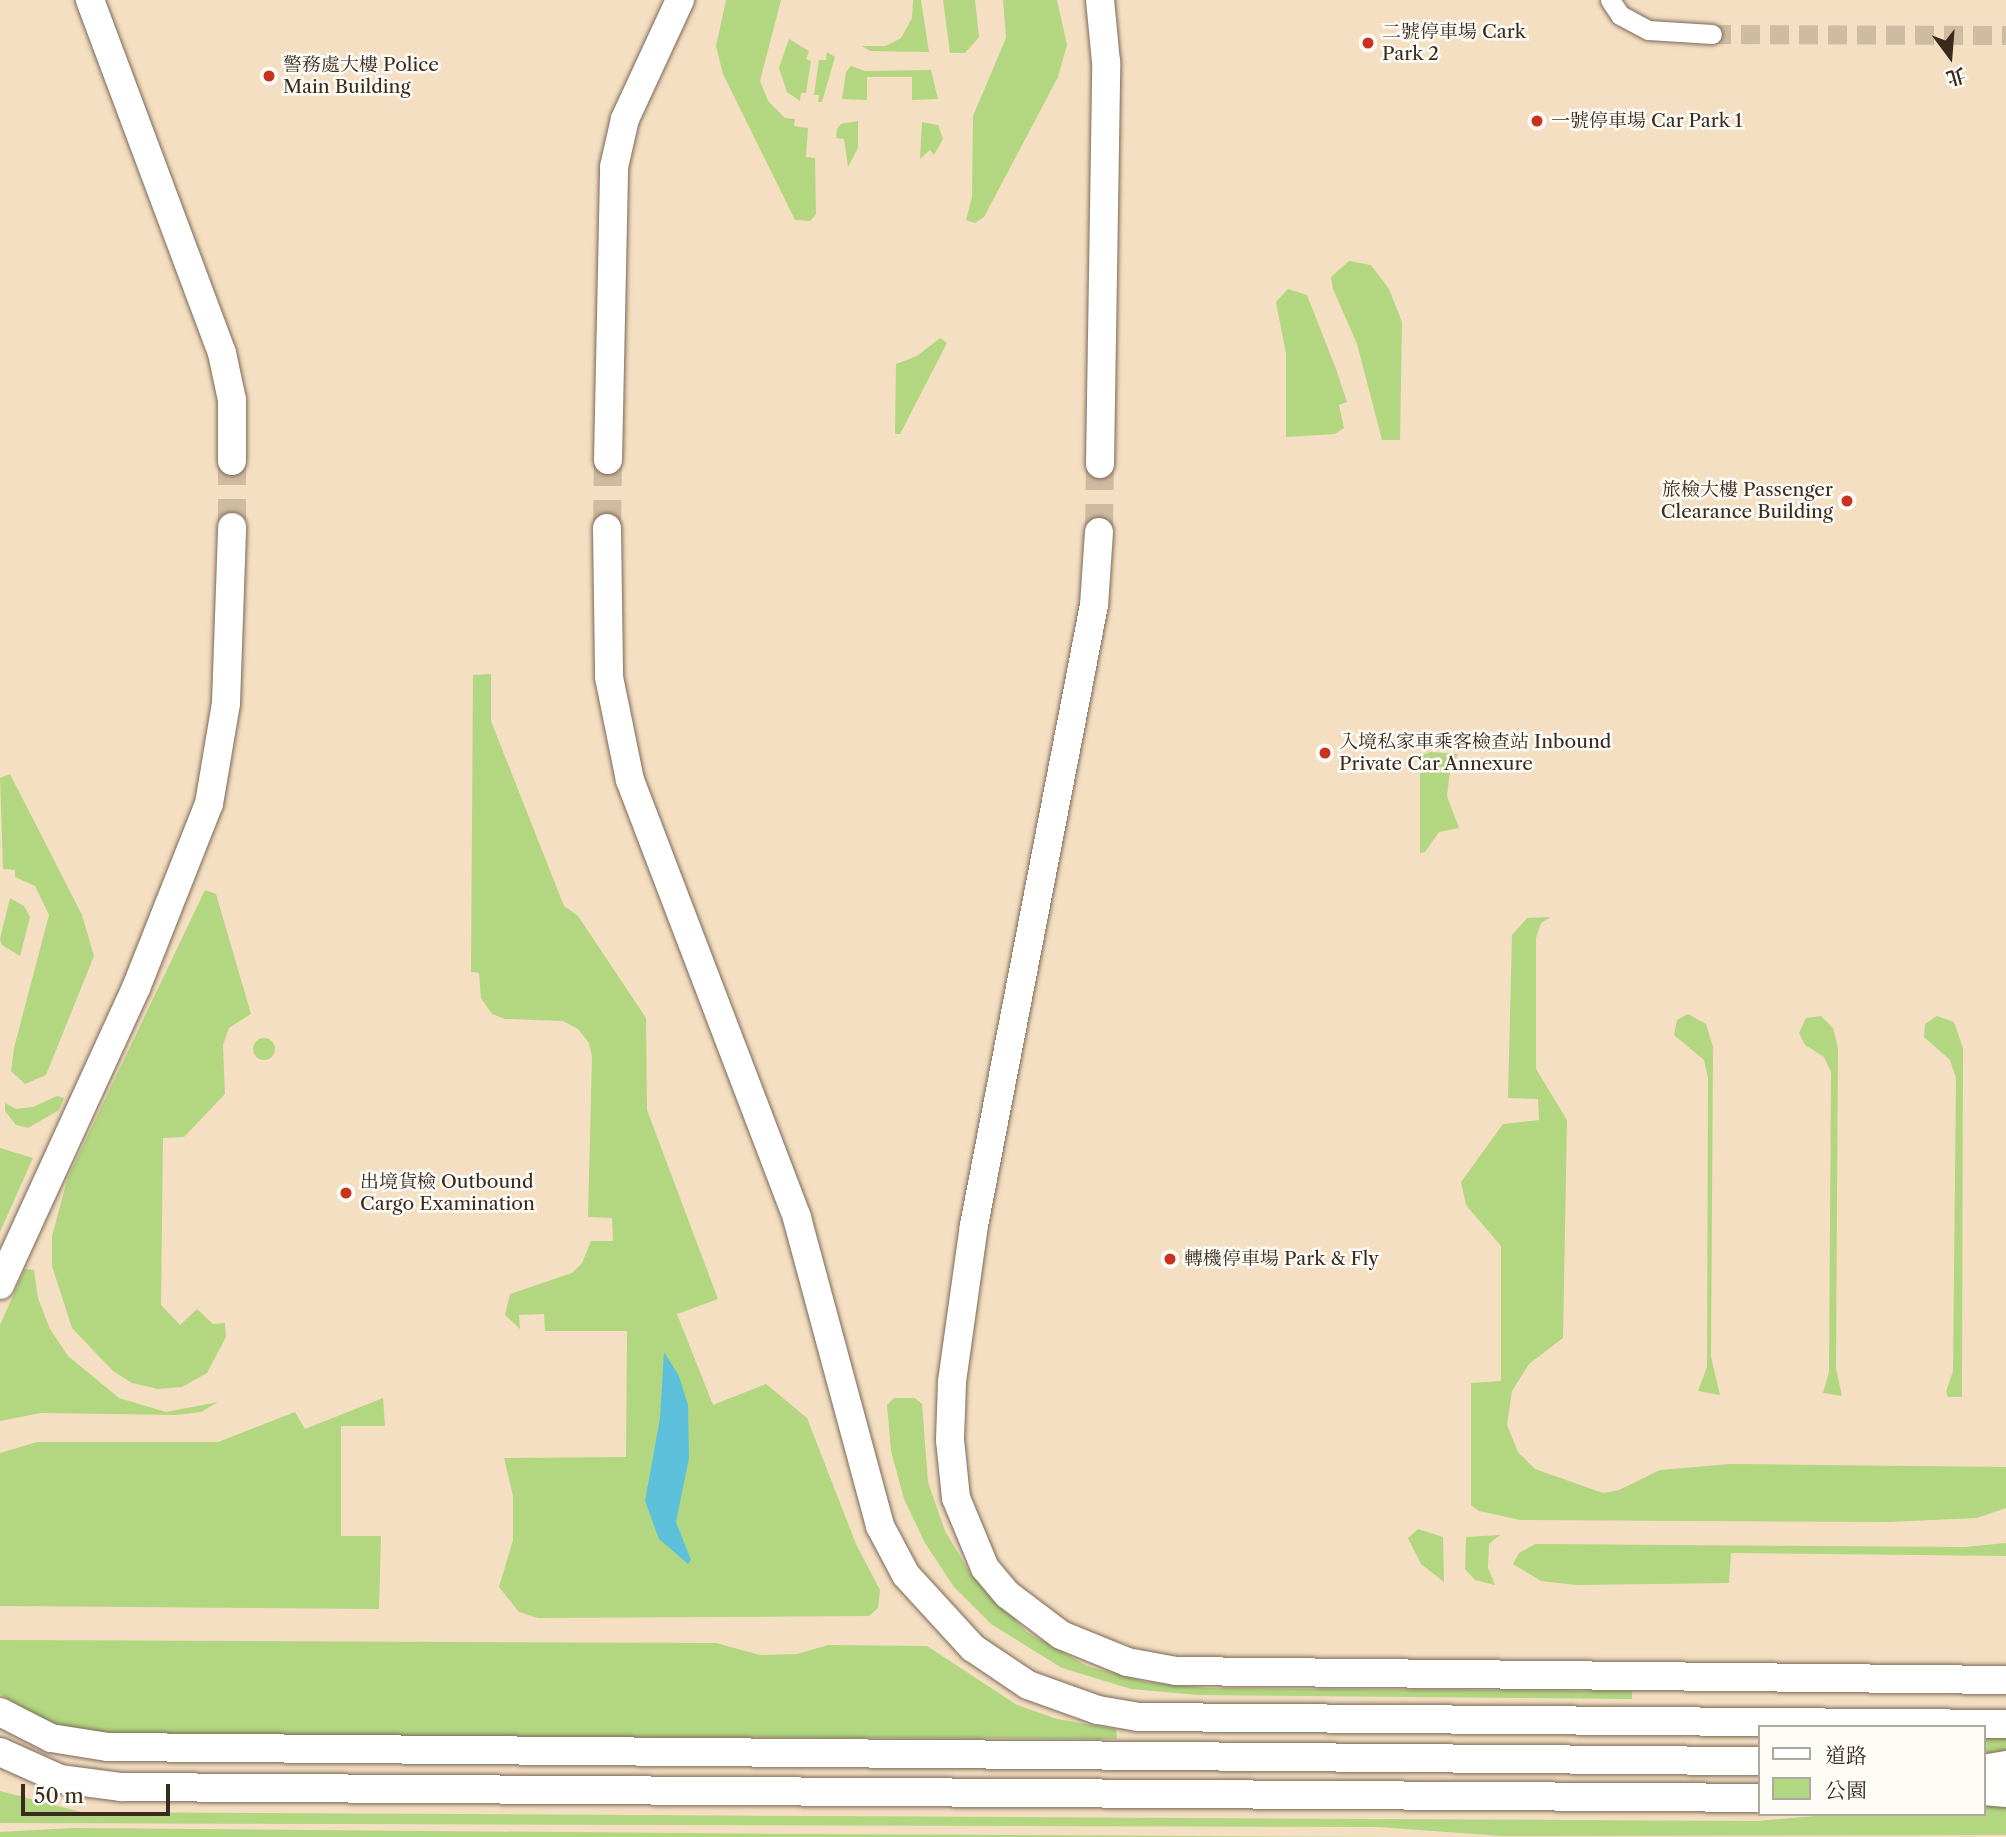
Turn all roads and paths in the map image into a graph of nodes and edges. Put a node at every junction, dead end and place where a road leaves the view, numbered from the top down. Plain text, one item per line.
1 (90, 0) edge
2 (680, 0) edge
3 (1100, 0) edge
4 (1610, 0) edge
5 (1712, 34) tunnel mouth
6 (608, 460) tunnel mouth
7 (232, 461) tunnel mouth
8 (1100, 464) tunnel mouth
9 (232, 527) tunnel mouth
10 (607, 528) tunnel mouth
11 (1099, 532) tunnel mouth
12 (0, 1285) edge
13 (2006, 1680) edge
14 (0, 1712) edge
15 (2006, 1724) edge
16 (0, 1752) edge
17 (1758, 1761) edge
18 (2006, 1765) edge
19 (1985, 1769) edge
20 (1985, 1791) edge
21 (2006, 1793) edge
22 (1758, 1798) edge

1 - 7 highway
2 - 6 highway
3 - 8 highway
4 - 5 street
9 - 12 highway
10 - 15 highway
11 - 13 highway
14 - 17 highway
16 - 22 highway
18 - 19 highway
20 - 21 highway

